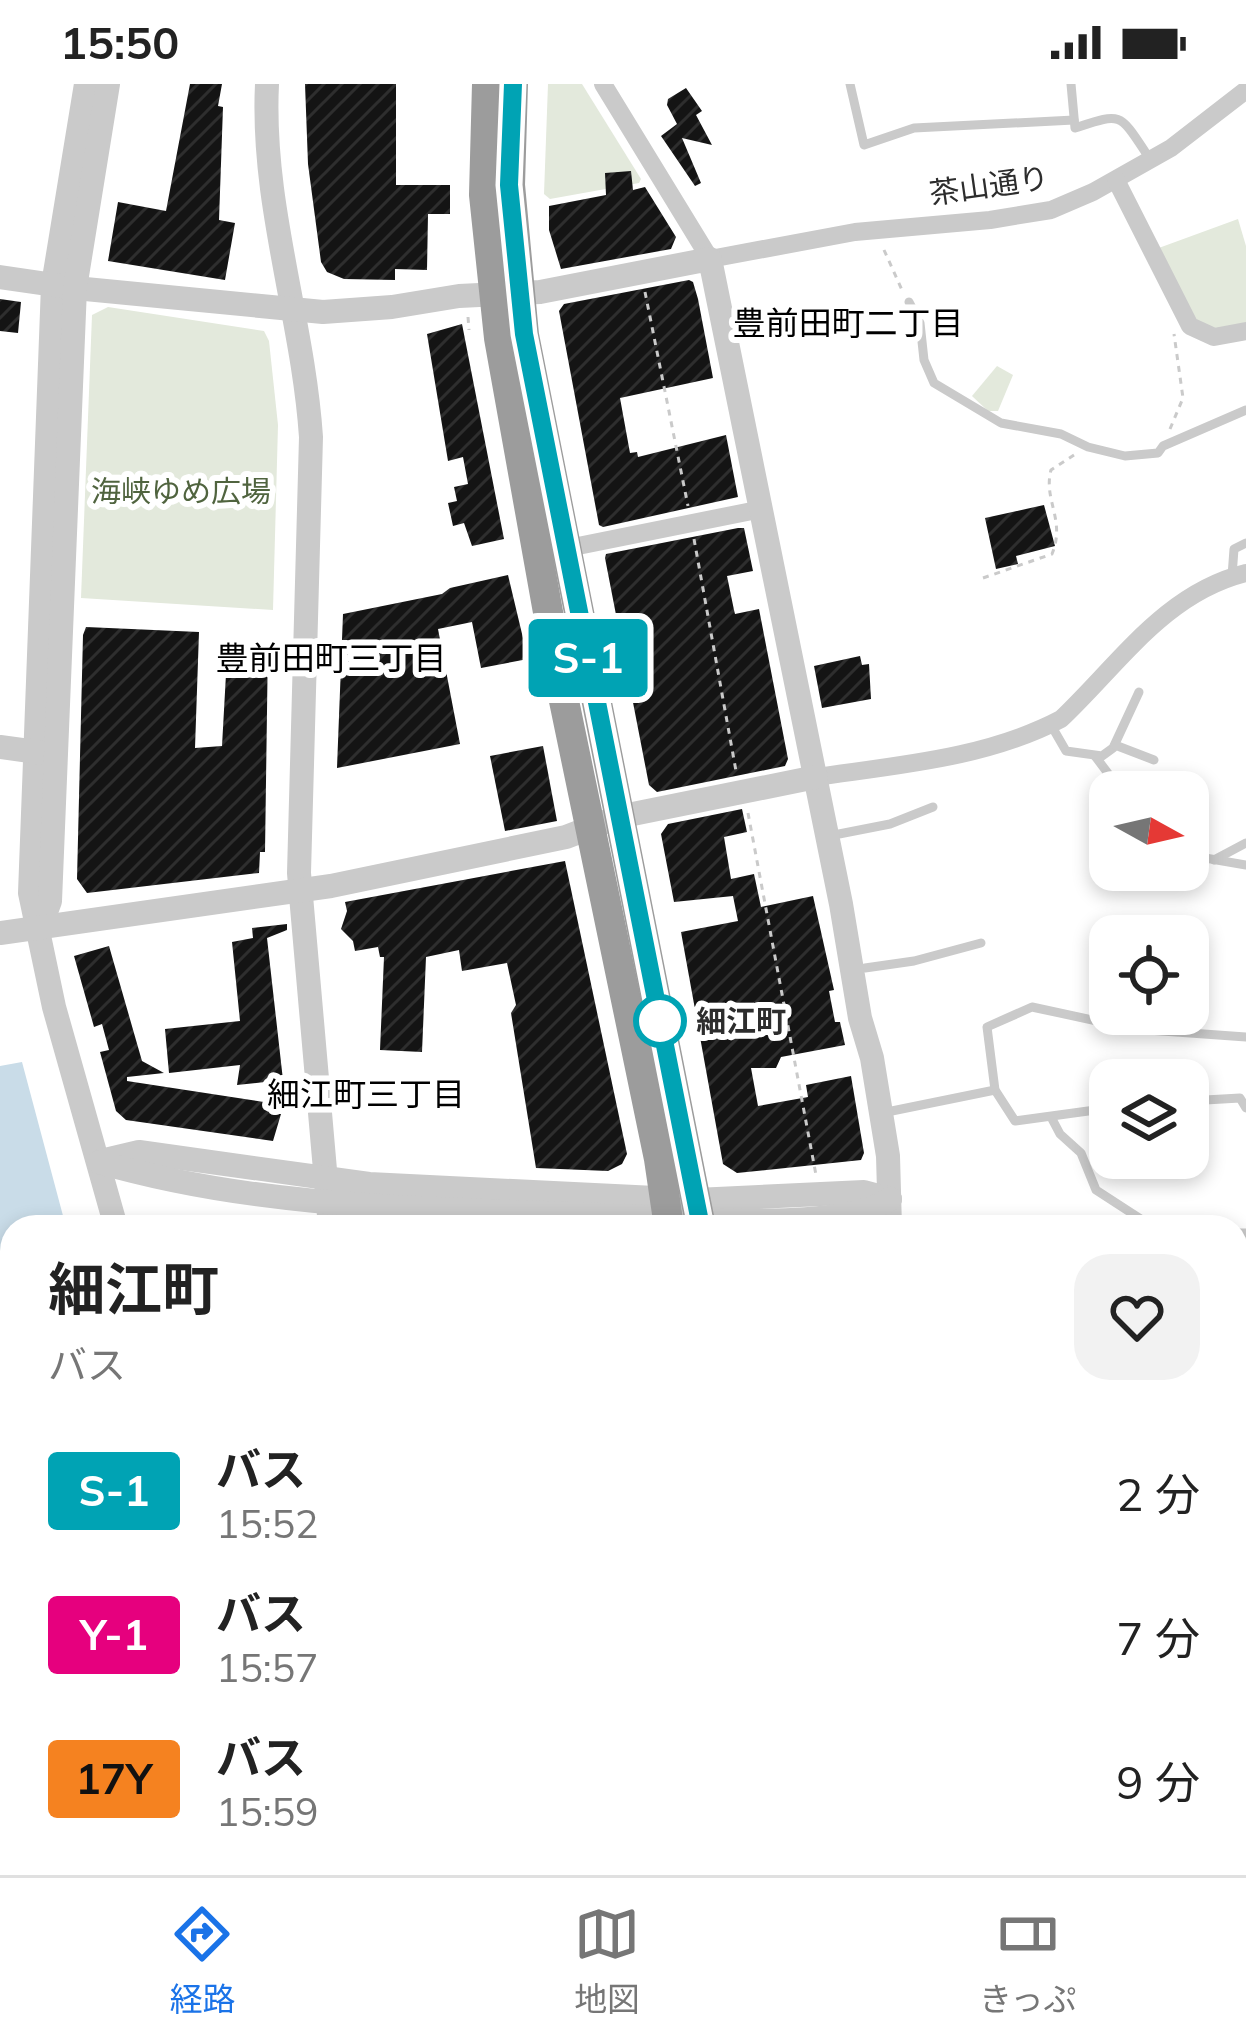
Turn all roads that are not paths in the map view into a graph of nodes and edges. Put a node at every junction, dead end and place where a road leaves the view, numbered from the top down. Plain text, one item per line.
1 (86, 84) edge
2 (108, 84) edge
3 (267, 84) edge
4 (487, 84) edge
5 (513, 84) edge
6 (603, 84) edge
7 (850, 84) edge
8 (1071, 84) edge
9 (1246, 90) edge
10 (1074, 120) junction
11 (1146, 153) dead end
12 (1117, 180) junction
13 (710, 259) junction
14 (0, 277) edge
15 (64, 286) junction
16 (505, 296) junction
17 (909, 302) road end
18 (292, 309) junction
19 (1246, 331) edge
20 (1246, 410) edge
21 (762, 509) junction
22 (1246, 543) edge
23 (568, 548) junction
24 (1239, 574) edge
25 (1138, 692) dead end
26 (1051, 725) junction
27 (1115, 745) junction
28 (0, 747) edge
29 (46, 754) junction
30 (1095, 756) junction
31 (1154, 760) dead end
32 (1106, 771) edge
33 (816, 777) junction
34 (933, 807) dead end
35 (604, 823) junction
36 (839, 834) dead end
37 (1246, 843) edge
38 (1209, 859) edge
39 (1214, 860) junction
40 (1246, 865) edge
41 (300, 891) junction
42 (40, 928) junction
43 (0, 933) edge
44 (981, 943) dead end
45 (865, 968) dead end
46 (1246, 1037) edge
47 (995, 1090) junction
48 (1209, 1100) edge
49 (1246, 1108) edge
50 (1089, 1111) edge
51 (879, 1113) junction
52 (1051, 1117) junction
53 (99, 1162) junction
54 (890, 1198) junction
55 (328, 1204) edge
56 (113, 1215) edge
57 (653, 1215) edge
58 (683, 1215) edge
59 (719, 1215) edge
60 (890, 1215) edge
61 (1135, 1215) edge

1 - 15 street
2 - 15 street
3 - 18 street
4 - 16 highway
5 - 16 highway
6 - 13 street
7 - 10 lane
8 - 10 lane
9 - 12 street, 茶山通り
10 - 11 lane
12 - 13 street, 茶山通り
12 - 19 street
13 - 16 street
13 - 21 street
14 - 15 street
15 - 18 street
15 - 29 street
16 - 18 street
16 - 23 highway
16 - 35 highway
17 - 20 lane
18 - 41 street
21 - 23 street
21 - 33 street
22 - 24 lane
23 - 35 highway
24 - 26 street
25 - 27 lane
26 - 30 lane
26 - 33 street
27 - 30 lane
27 - 31 lane
28 - 29 street
29 - 42 street
30 - 32 lane
33 - 35 street
33 - 51 street
34 - 36 lane
35 - 41 street
35 - 58 highway
37 - 39 lane
38 - 39 lane
39 - 40 lane
41 - 42 street
41 - 55 street
42 - 43 street
42 - 53 street
44 - 45 lane
46 - 47 lane
47 - 51 lane
47 - 52 lane
48 - 49 lane
50 - 52 lane
51 - 54 street
52 - 61 lane
53 - 55 street
53 - 56 street
54 - 59 street
54 - 60 street
55 - 57 street

